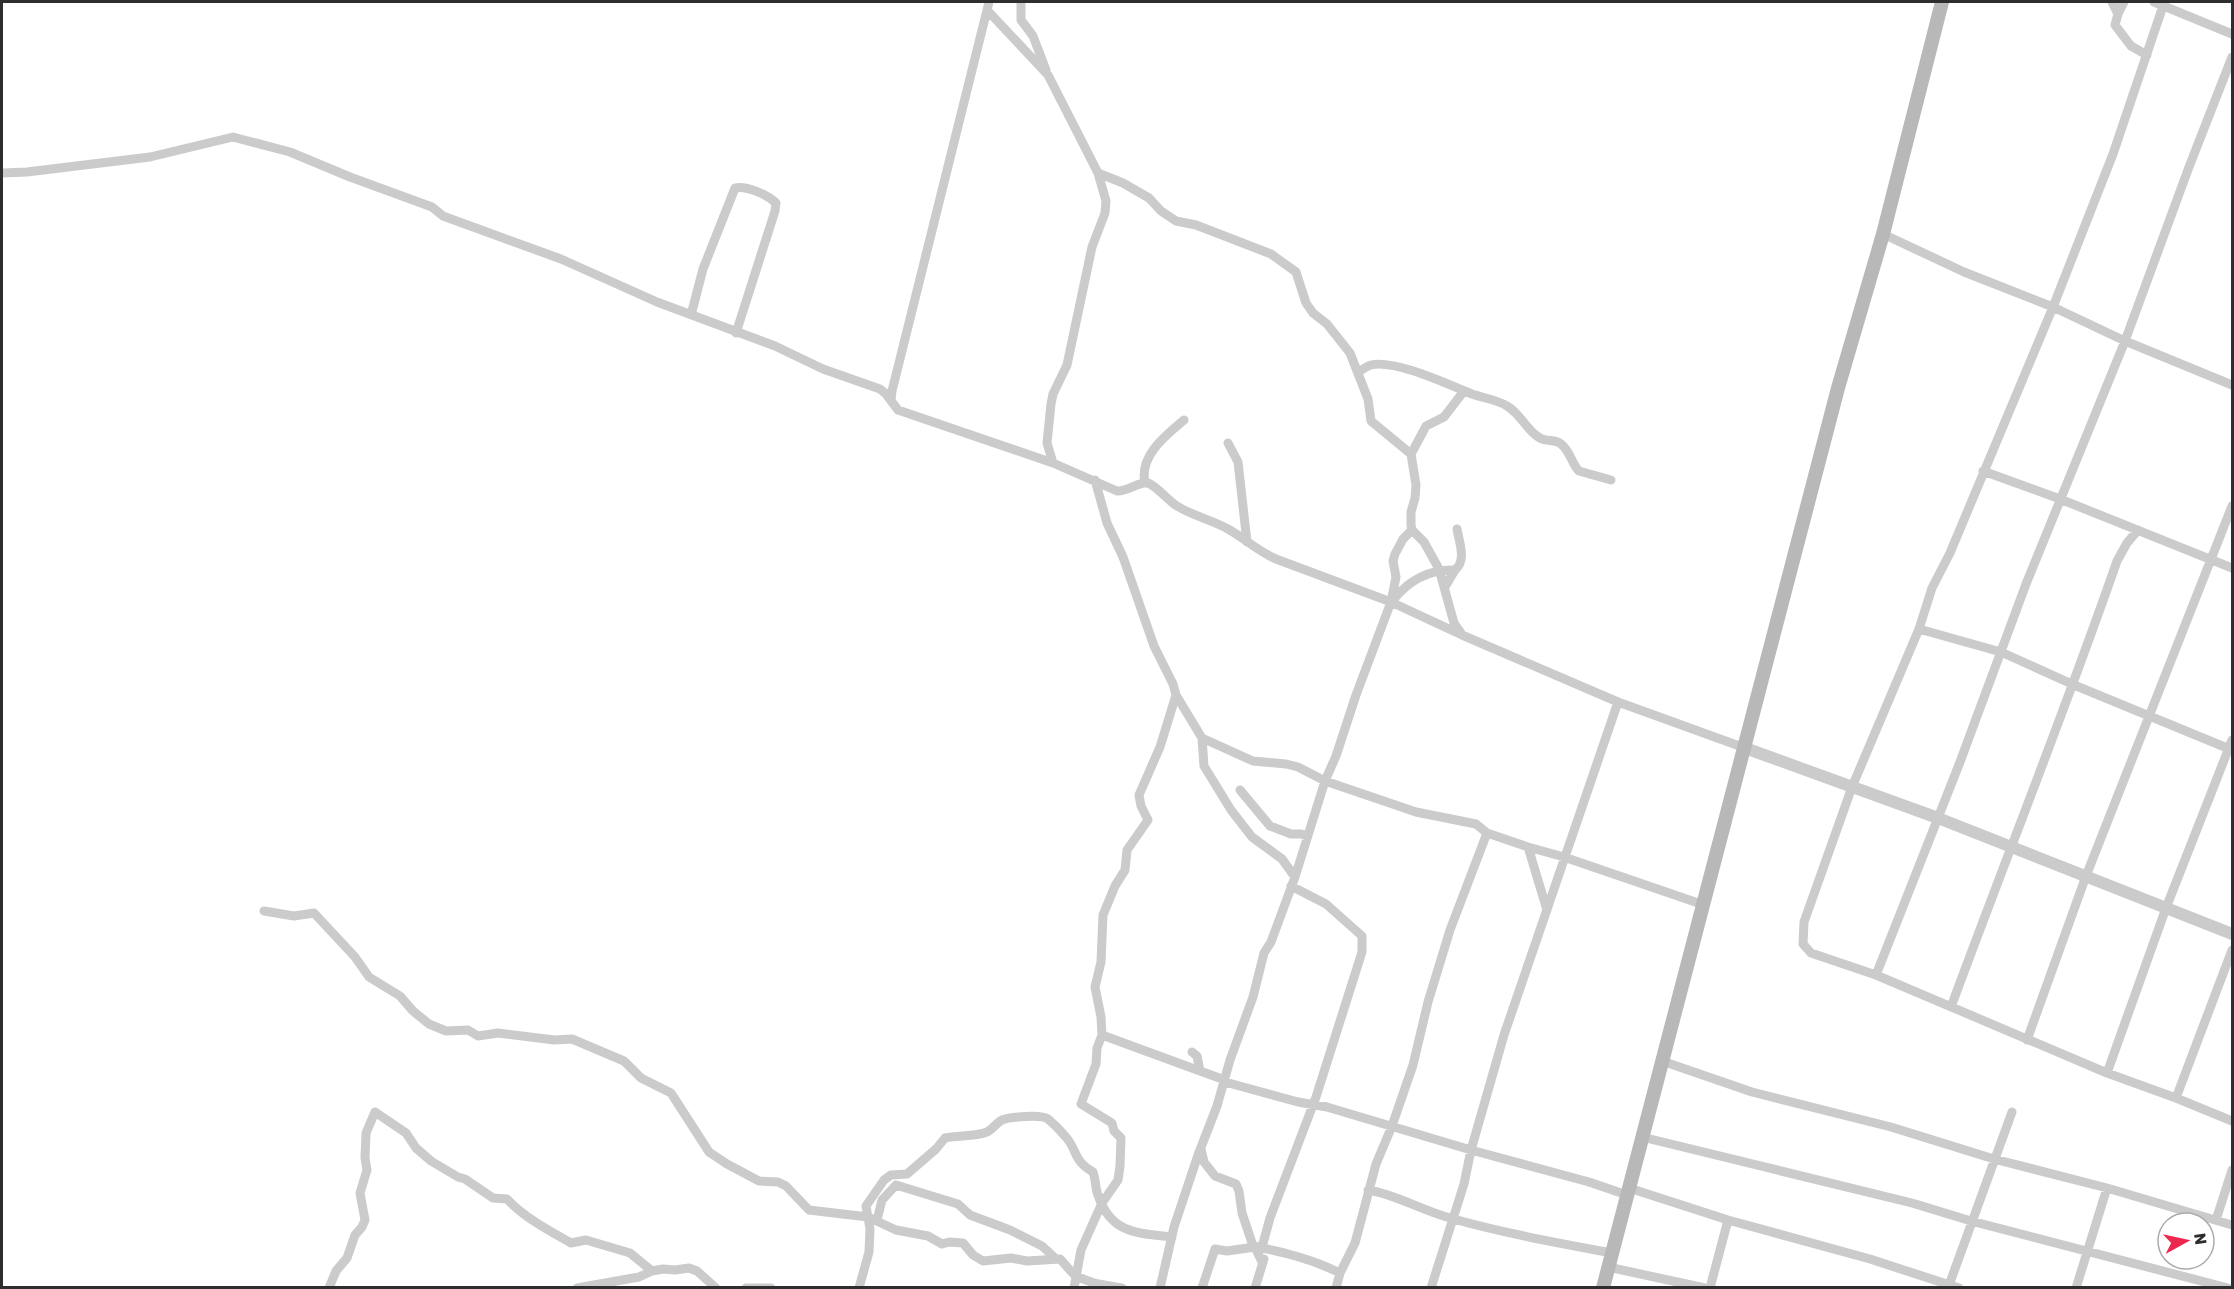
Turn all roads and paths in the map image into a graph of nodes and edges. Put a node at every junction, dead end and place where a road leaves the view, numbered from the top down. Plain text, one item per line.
1 (1021, 2) edge
2 (1942, 2) edge
3 (2112, 2) edge
4 (2124, 2) edge
5 (2154, 2) edge
6 (988, 6) edge
7 (2163, 6) junction
8 (2118, 14) junction
9 (2232, 34) edge
10 (2147, 55) junction
11 (2232, 57) edge
12 (1048, 75) junction
13 (2, 173) edge
14 (1098, 173) junction
15 (1883, 234) junction
16 (2053, 307) junction
17 (691, 315) junction
18 (736, 333) junction
19 (2125, 342) junction
20 (1358, 372) junction
21 (2232, 385) edge
22 (1464, 391) junction
23 (891, 400) junction
24 (1184, 420) dead end
25 (1228, 443) dead end
26 (1411, 454) junction
27 (1053, 463) junction
28 (1983, 471) junction
29 (1095, 480) junction
30 (1611, 480) dead end
31 (1145, 483) junction
32 (2061, 499) junction
33 (2232, 506) edge
34 (2116, 522) junction
35 (1457, 529) dead end
36 (1412, 530) junction
37 (2138, 530) junction
38 (1247, 542) junction
39 (2127, 543) junction
40 (2212, 560) junction
41 (2232, 568) edge
42 (1439, 569) junction
43 (1455, 570) junction
44 (1445, 587) junction
45 (1391, 602) junction
46 (1919, 629) junction
47 (1462, 635) junction
48 (2001, 652) junction
49 (2074, 685) junction
50 (1176, 694) junction
51 (1618, 702) junction
52 (2150, 716) junction
53 (1202, 738) junction
54 (2231, 746) edge
55 (1745, 748) junction
56 (1325, 782) junction
57 (1852, 787) junction
58 (1240, 790) dead end
59 (1938, 818) junction
60 (1488, 833) junction
61 (1307, 836) junction
62 (2010, 846) junction
63 (1528, 848) junction
64 (1564, 857) junction
65 (2086, 876) junction
66 (1293, 882) junction
67 (1704, 905) junction
68 (2166, 908) junction
69 (1547, 910) junction
70 (264, 911) dead end
71 (2232, 934) edge
72 (2232, 950) edge
73 (1876, 975) junction
74 (1951, 1007) junction
75 (1102, 1035) junction
76 (2027, 1040) junction
77 (1192, 1052) dead end
78 (1662, 1061) junction
79 (1200, 1071) junction
80 (2108, 1073) junction
81 (1225, 1081) junction
82 (2176, 1098) junction
83 (1311, 1105) junction
84 (2012, 1112) dead end
85 (2232, 1121) edge
86 (1392, 1126) junction
87 (1642, 1137) junction
88 (1201, 1149) junction
89 (1471, 1150) junction
90 (1994, 1159) junction
91 (2232, 1170) edge
92 (2107, 1188) junction
93 (1368, 1190) junction
94 (1628, 1191) junction
95 (1102, 1203) junction
96 (2185, 1211) edge
97 (872, 1219) junction
98 (1453, 1219) junction
99 (1728, 1220) junction
100 (2216, 1220) joint
101 (1971, 1221) junction
102 (2232, 1225) edge
103 (1172, 1237) junction
104 (1263, 1248) junction
105 (2088, 1251) junction
106 (1611, 1253) junction
107 (1054, 1258) junction
108 (1262, 1262) junction
109 (1608, 1268) junction
110 (652, 1271) junction
111 (1340, 1273) junction
112 (1077, 1275) junction
113 (330, 1287) edge
114 (576, 1287) edge
115 (716, 1287) edge
116 (746, 1287) edge
117 (771, 1287) edge
118 (859, 1287) edge
119 (1074, 1287) edge
120 (1122, 1287) edge
121 (1160, 1287) edge
122 (1202, 1287) edge
123 (1255, 1287) edge
124 (1335, 1287) edge
125 (1431, 1287) edge
126 (1603, 1287) edge
127 (1705, 1287) edge
128 (1710, 1287) edge
129 (1952, 1287) edge
130 (2076, 1287) edge
131 (2223, 1287) edge

1 - 12 street
2 - 15 main road
3 - 8 street
4 - 8 street
5 - 7 street
6 - 12 street
6 - 23 street
7 - 9 street
7 - 10 street
8 - 10 street
10 - 16 street
11 - 19 street
12 - 14 street
13 - 17 street
14 - 20 street
14 - 27 street
15 - 16 street
15 - 55 main road
16 - 19 street
16 - 28 street
17 - 18 street
17 - 18 street
18 - 23 street
19 - 21 street
19 - 32 street
20 - 22 street
20 - 26 street
22 - 26 street
22 - 30 street
23 - 27 street
24 - 31 street
25 - 38 street
26 - 36 street
27 - 29 street
28 - 32 street
28 - 46 street
29 - 31 street
29 - 50 street
31 - 38 street
32 - 34 street
32 - 48 street
33 - 40 street
34 - 37 street
34 - 39 street
35 - 43 street
36 - 42 street
36 - 45 street
37 - 39 street
37 - 40 street
38 - 45 street
39 - 49 street
40 - 41 street
40 - 52 street
42 - 43 street
42 - 44 street
42 - 45 street
43 - 44 street
44 - 47 street
45 - 47 street
45 - 56 street
46 - 48 street
46 - 57 street
47 - 51 street
48 - 49 street
48 - 59 street
49 - 52 street
49 - 62 street
50 - 53 street
50 - 75 street
51 - 55 street
51 - 64 street
52 - 54 street
52 - 65 street
53 - 56 street
53 - 66 street
54 - 68 street
55 - 57 street
55 - 67 main road
56 - 60 street
56 - 61 street
57 - 59 street
57 - 73 street
58 - 61 street
59 - 62 street
59 - 73 street
60 - 63 street
60 - 86 street
61 - 66 street
62 - 65 street
62 - 74 street
63 - 64 street
63 - 69 street
64 - 67 street
64 - 69 street
65 - 68 street
65 - 76 street
66 - 81 street
66 - 83 street
67 - 78 main road
68 - 71 street
68 - 80 street
69 - 89 street
70 - 97 street
72 - 82 street
73 - 74 street
74 - 76 street
75 - 79 street
75 - 95 street
76 - 80 street
77 - 79 street
78 - 87 main road
78 - 90 street
79 - 81 street
80 - 82 street
81 - 83 street
81 - 88 street
82 - 85 street
83 - 86 street
83 - 104 street
84 - 90 street
86 - 89 street
86 - 93 street
87 - 94 main road
87 - 101 street
88 - 103 street
88 - 104 street
89 - 94 street
89 - 98 street
90 - 92 street
90 - 101 street
91 - 100 street
92 - 96 street
92 - 105 street
93 - 98 street
93 - 111 street
94 - 99 street
94 - 106 main road
95 - 97 street
95 - 103 street
95 - 112 street
97 - 107 street
97 - 107 street
97 - 118 street
98 - 106 street
98 - 125 street
99 - 128 street
99 - 129 street
100 - 102 street
101 - 105 street
101 - 129 street
103 - 121 street
104 - 108 street
104 - 108 street
104 - 111 street
104 - 122 street
105 - 130 street
105 - 131 street
106 - 109 main road
107 - 112 street
108 - 123 street
109 - 126 main road
109 - 127 street
110 - 113 street
110 - 114 street
110 - 115 street
111 - 124 street
112 - 119 street
112 - 120 street
116 - 117 street

